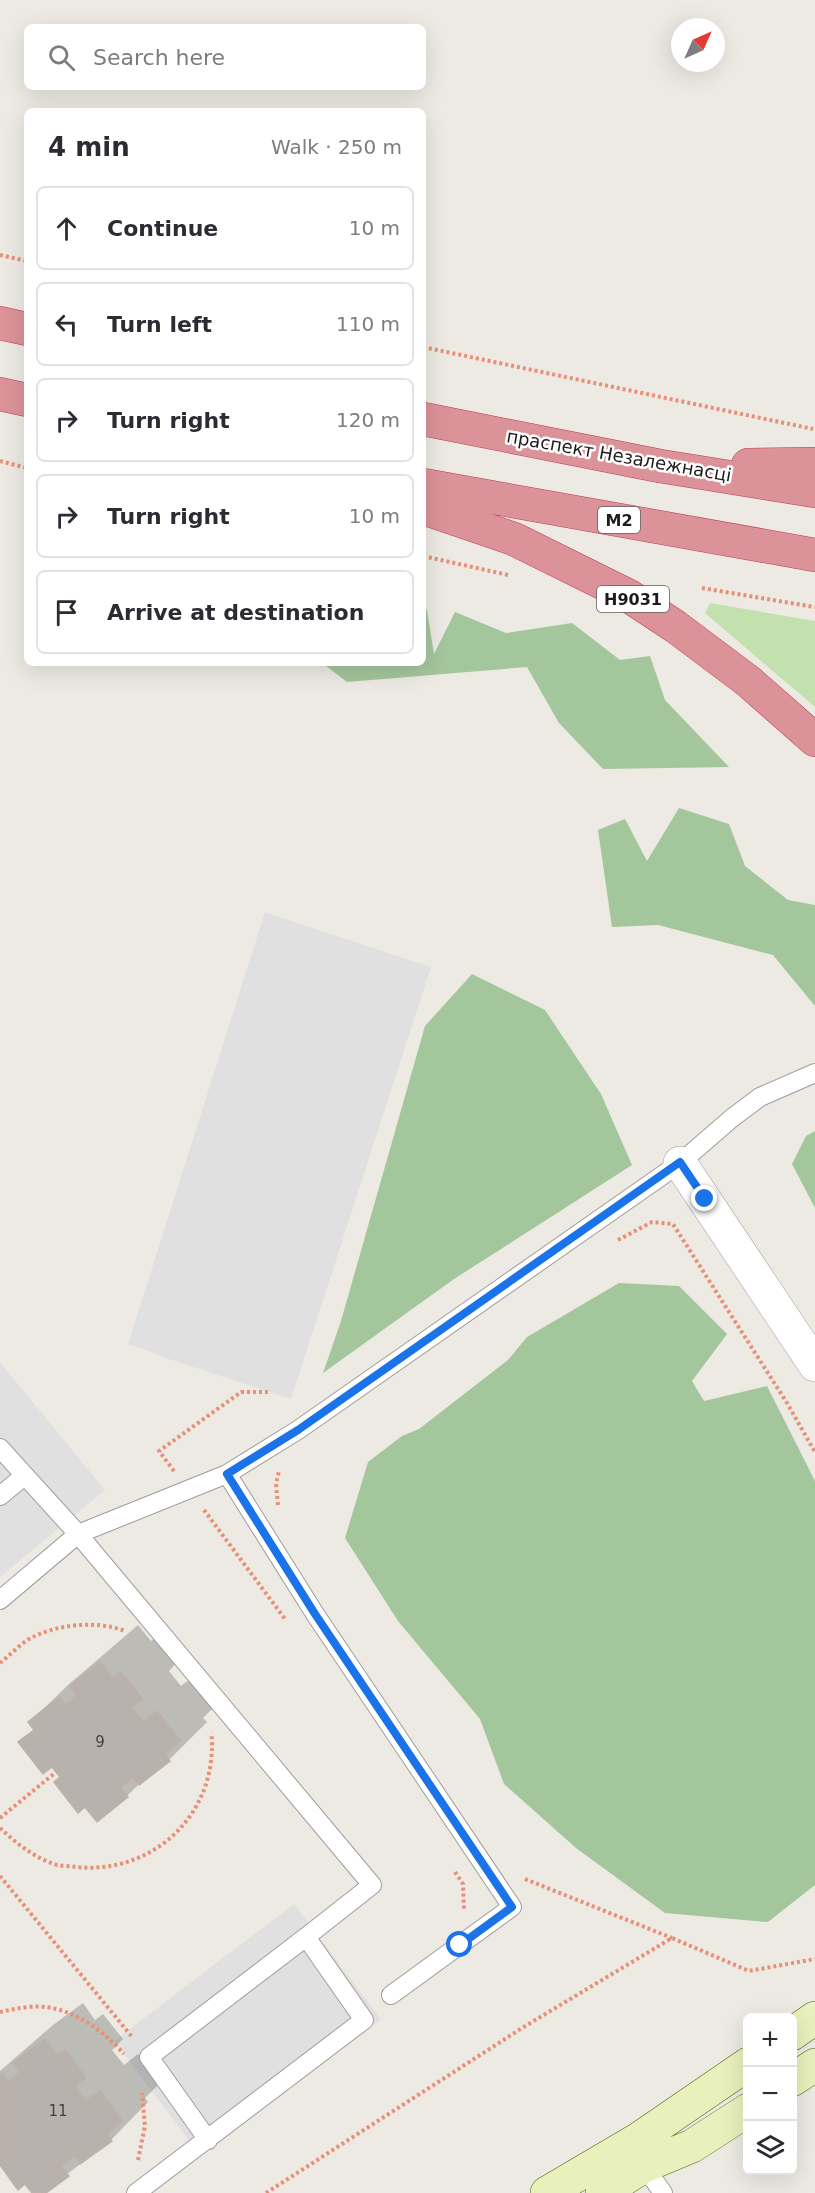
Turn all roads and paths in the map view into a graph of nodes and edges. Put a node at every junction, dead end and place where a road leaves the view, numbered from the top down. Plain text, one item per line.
1 (0, 255) edge
2 (24, 260) edge
3 (0, 322) edge
4 (24, 328) edge
5 (426, 348) edge
6 (0, 394) edge
7 (24, 399) edge
8 (426, 420) edge
9 (815, 430) edge
10 (0, 461) edge
11 (815, 464) edge
12 (660, 466) junction
13 (24, 467) edge
14 (426, 486) edge
15 (815, 491) edge
16 (426, 509) edge
17 (815, 555) edge
18 (702, 588) dead end
19 (815, 607) edge
20 (815, 740) edge
21 (815, 1073) edge
22 (680, 1162) junction
23 (611, 1244) dead end
24 (815, 1365) edge
25 (271, 1392) dead end
26 (0, 1448) edge
27 (815, 1452) edge
28 (280, 1467) dead end
29 (227, 1474) junction
30 (24, 1476) junction
31 (188, 1489) junction
32 (0, 1496) edge
33 (278, 1506) dead end
34 (78, 1534) junction
35 (0, 1600) edge
36 (287, 1621) dead end
37 (131, 1633) dead end
38 (0, 1663) edge
39 (211, 1732) dead end
40 (56, 1772) dead end
41 (0, 1818) edge
42 (0, 1828) edge
43 (450, 1864) dead end
44 (0, 1876) edge
45 (518, 1876) dead end
46 (461, 1913) dead end
47 (306, 1937) junction
48 (672, 1938) junction
49 (815, 1959) edge
50 (391, 1995) dead end
51 (0, 2012) edge
52 (815, 2018) edge
53 (797, 2031) edge
54 (149, 2056) junction
55 (128, 2062) dead end
56 (815, 2065) edge
57 (743, 2067) edge
58 (797, 2077) edge
59 (141, 2088) dead end
60 (743, 2112) edge
61 (145, 2126) dead end
62 (208, 2140) junction
63 (644, 2166) junction
64 (136, 2193) edge
65 (266, 2193) edge
66 (547, 2193) edge
67 (602, 2193) edge
68 (663, 2193) edge

1 - 2 path
3 - 4 highway
5 - 9 path
6 - 7 highway
8 - 12 highway, праспект Незалежнасці
10 - 13 path
11 - 12 highway
12 - 15 highway, праспект Незалежнасці
14 - 17 highway, М2
16 - 20 highway, Н9031
18 - 19 path
21 - 22 lane
22 - 24 street
22 - 29 lane
23 - 27 path
25 - 31 path
26 - 30 lane
28 - 33 path
29 - 31 lane
29 - 50 lane
30 - 32 lane
30 - 34 lane
31 - 34 lane
31 - 36 path
34 - 35 lane
34 - 47 lane
37 - 38 path
39 - 42 path
40 - 41 path
43 - 46 path
44 - 54 path
45 - 48 path
47 - 54 lane
47 - 62 lane
48 - 49 path
48 - 65 path
51 - 55 path
52 - 53 street
54 - 62 lane
56 - 58 street
57 - 66 street
59 - 61 path
60 - 63 street
62 - 64 lane
63 - 67 street
63 - 68 lane

